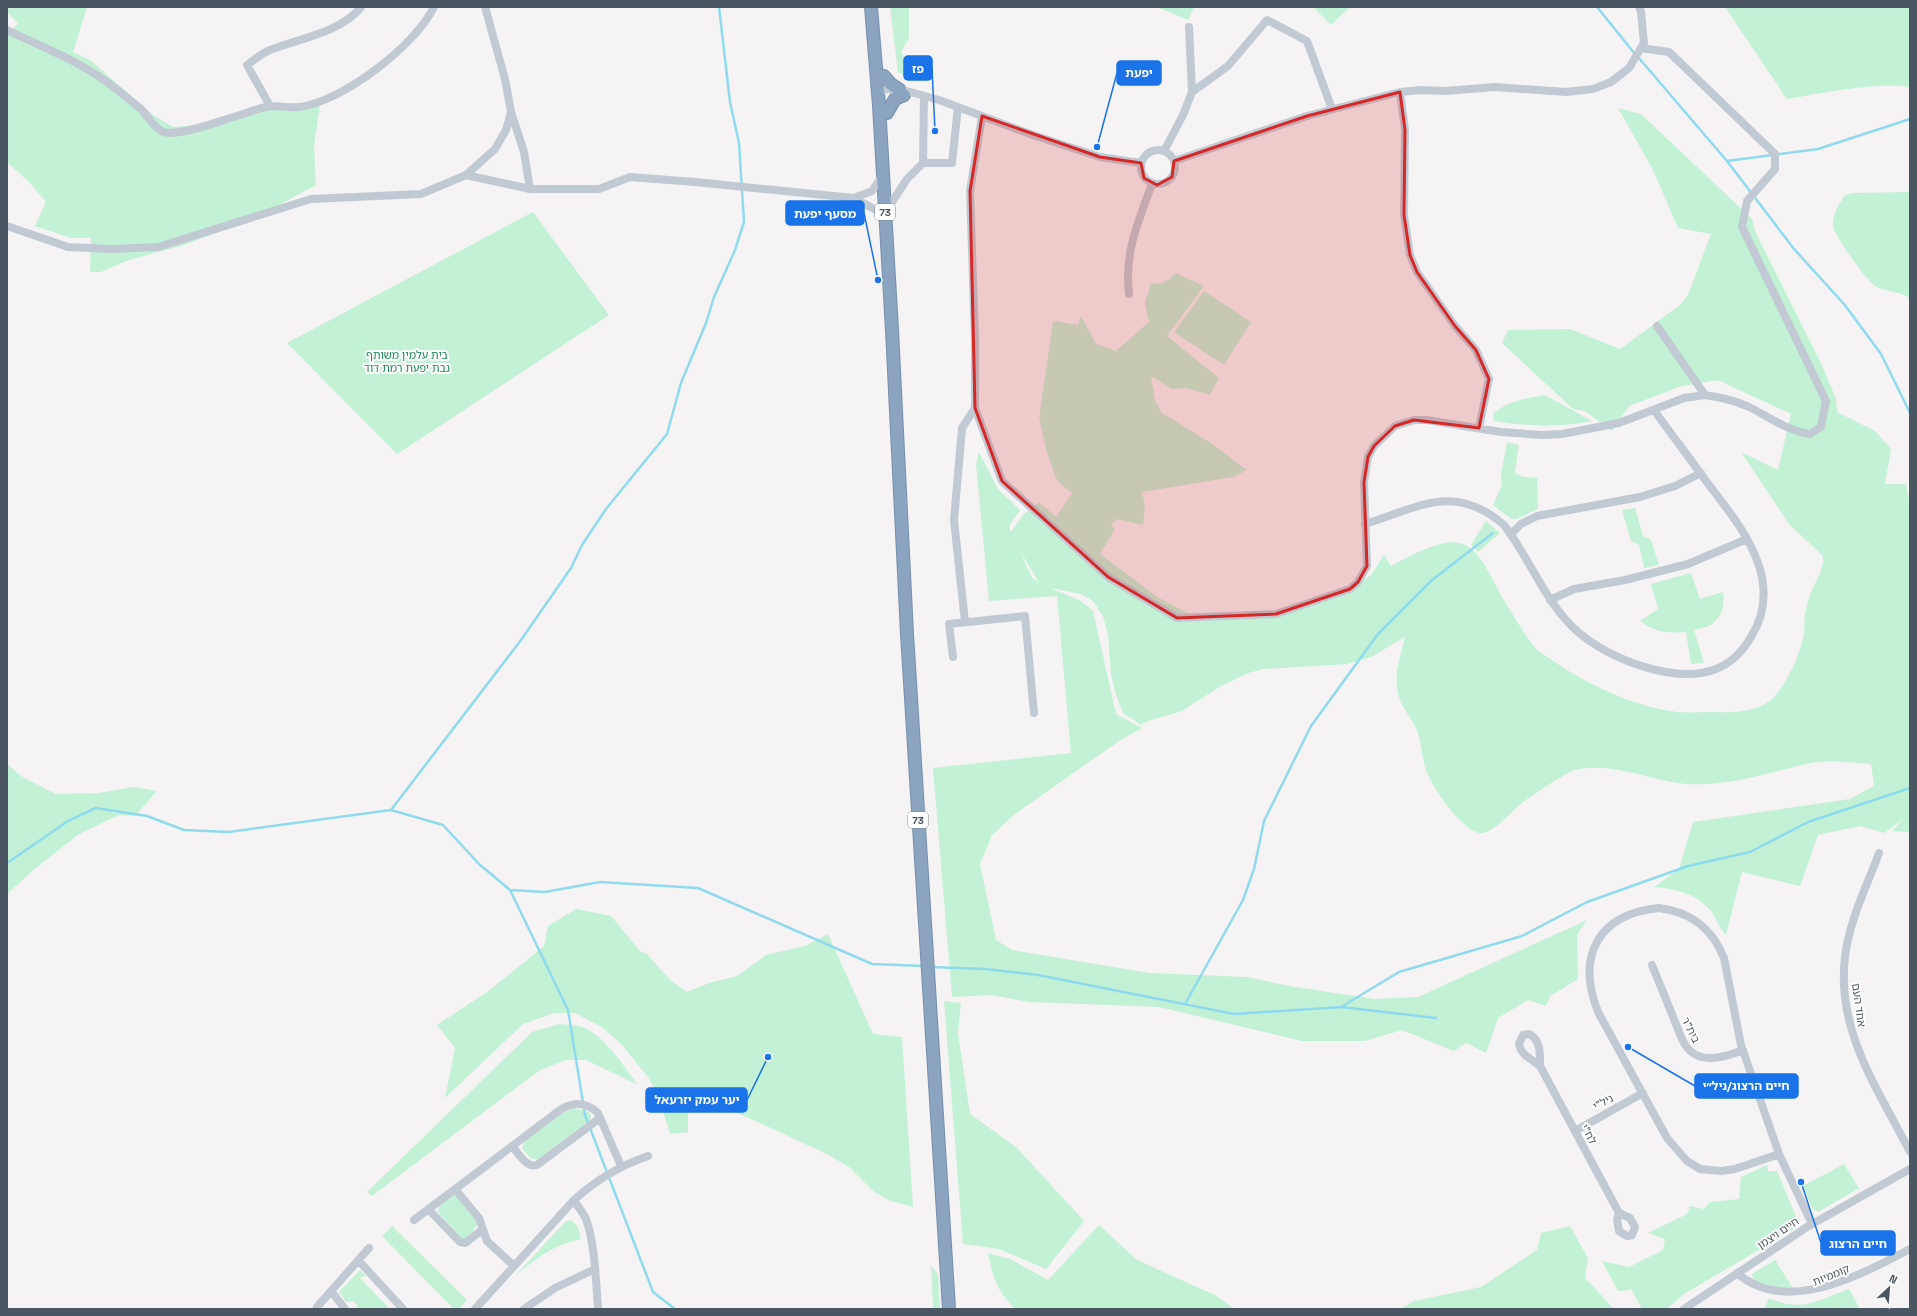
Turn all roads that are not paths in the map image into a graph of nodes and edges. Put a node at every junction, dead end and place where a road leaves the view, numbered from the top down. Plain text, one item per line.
1 (360, 7) edge
2 (434, 7) edge
3 (485, 7) edge
4 (871, 7) edge
5 (875, 7) edge
6 (1639, 7) edge
7 (1189, 27) dead end
8 (7, 30) edge
9 (1641, 48) junction
10 (884, 76) junction
11 (1192, 92) junction
12 (1400, 92) junction
13 (883, 93) junction
14 (902, 93) junction
15 (924, 96) junction
16 (270, 106) junction
17 (958, 107) junction
18 (1332, 109) junction
19 (511, 112) junction
20 (887, 113) junction
21 (982, 116) junction
22 (1164, 151) junction
23 (1174, 161) junction
24 (923, 163) junction
25 (1141, 163) junction
26 (883, 174) junction
27 (466, 175) junction
28 (1152, 184) junction
29 (530, 189) junction
30 (854, 198) junction
31 (892, 202) junction
32 (886, 221) junction
33 (7, 226) edge
34 (1129, 294) dead end
35 (1657, 326) dead end
36 (892, 330) junction
37 (1705, 395) junction
38 (975, 408) junction
39 (1654, 410) junction
40 (1479, 428) junction
41 (1701, 473) junction
42 (1365, 524) junction
43 (1511, 534) junction
44 (1747, 539) junction
45 (1550, 600) junction
46 (965, 622) junction
47 (953, 657) dead end
48 (1034, 713) dead end
49 (1879, 853) dead end
50 (1652, 965) dead end
51 (1743, 1050) junction
52 (1540, 1066) dead end
53 (1643, 1093) junction
54 (600, 1118) junction
55 (1575, 1131) junction
56 (512, 1146) junction
57 (1910, 1152) edge
58 (1779, 1154) junction
59 (648, 1156) dead end
60 (621, 1166) junction
61 (1910, 1169) edge
62 (455, 1189) junction
63 (574, 1200) junction
64 (428, 1209) junction
65 (1619, 1213) dead end
66 (414, 1220) dead end
67 (1812, 1224) junction
68 (482, 1230) junction
69 (369, 1248) dead end
70 (1910, 1249) edge
71 (358, 1260) junction
72 (513, 1265) junction
73 (595, 1269) junction
74 (1737, 1273) junction
75 (331, 1291) junction
76 (317, 1307) dead end
77 (344, 1309) edge
78 (403, 1309) edge
79 (475, 1309) edge
80 (524, 1309) edge
81 (598, 1309) edge
82 (949, 1309) edge
83 (1684, 1309) edge

1 - 16 street
2 - 16 street
3 - 19 street
4 - 13 highway, 73
5 - 10 highway, 73
6 - 9 street
7 - 11 street
8 - 16 street
9 - 12 street
9 - 37 street
10 - 13 highway, 73
10 - 14 highway
11 - 18 street
11 - 22 street
12 - 18 street
12 - 40 street
13 - 14 street
13 - 20 highway, 73
13 - 26 highway, 73
14 - 15 street
14 - 20 highway
15 - 17 street
15 - 24 street
17 - 21 street
17 - 24 street
18 - 23 street
19 - 27 street
19 - 29 street
20 - 31 highway, 73
21 - 25 street
21 - 38 street
22 - 23 street
22 - 25 street
23 - 28 street
24 - 31 street
25 - 28 street
26 - 30 street
26 - 32 highway, 73
27 - 29 street
27 - 33 street
28 - 34 street
29 - 30 street
30 - 32 street
31 - 36 highway, 73
32 - 36 highway, 73
35 - 37 street
36 - 82 highway, 73
37 - 39 street
38 - 42 street
38 - 46 street
39 - 40 street
39 - 41 street
40 - 42 street
41 - 43 street
41 - 44 street
42 - 43 street
43 - 45 street
44 - 45 street
44 - 45 street
46 - 47 street
46 - 48 street
49 - 57 street, אחד העם
50 - 51 street, בית"ר
51 - 53 street
51 - 58 street
52 - 55 street, לח"י
53 - 55 street, ניל"י
53 - 58 street
54 - 56 street
54 - 56 street
54 - 60 street
55 - 65 street, לח"י
56 - 62 street
58 - 67 street
59 - 60 street
60 - 63 street
61 - 67 street, חיים ויצמן
62 - 64 street
62 - 68 street
63 - 72 street
63 - 73 street
64 - 66 street
64 - 68 street
67 - 74 street, חיים ויצמן
68 - 72 street
69 - 71 street
70 - 74 street, קוממיות
71 - 75 street
71 - 78 street
72 - 79 street
73 - 80 street
73 - 81 street
74 - 83 street, חיים ויצמן
75 - 76 street
75 - 77 street

